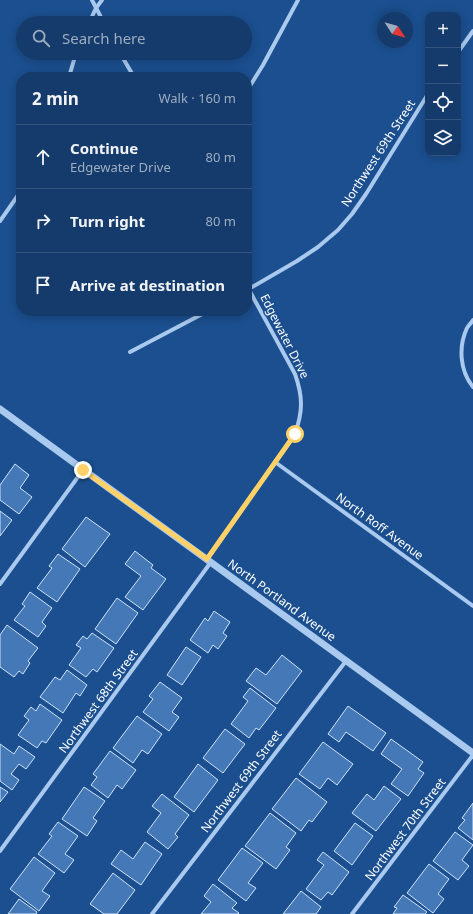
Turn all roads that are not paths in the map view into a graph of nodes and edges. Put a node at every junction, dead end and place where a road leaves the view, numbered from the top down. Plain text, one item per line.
1 (92, 0) edge
2 (102, 0) edge
3 (298, 0) edge
4 (96, 8) junction
5 (92, 16) edge
6 (100, 16) edge
7 (473, 31) edge
8 (461, 48) edge
9 (74, 60) edge
10 (124, 60) edge
11 (70, 72) edge
12 (131, 72) edge
13 (252, 83) edge
14 (425, 99) edge
15 (16, 198) edge
16 (0, 221) edge
17 (252, 286) edge
18 (252, 295) edge
19 (198, 316) edge
20 (473, 320) edge
21 (130, 352) dead end
22 (473, 387) edge
23 (0, 409) edge
24 (275, 462) junction
25 (83, 470) junction
26 (209, 561) junction
27 (0, 584) edge
28 (473, 606) edge
29 (346, 661) junction
30 (473, 754) edge
31 (0, 851) edge
32 (152, 914) edge
33 (352, 914) edge

1 - 4 street
2 - 4 street
3 - 13 street
4 - 5 street
4 - 6 street
7 - 8 street
9 - 11 street
10 - 12 street
14 - 17 street, Northwest 69th Street
15 - 16 street
18 - 24 street, Edgewater Drive
19 - 21 street
20 - 22 street
23 - 25 street, North Portland Avenue
24 - 26 street, Edgewater Drive
24 - 28 street, North Roff Avenue
25 - 26 street, North Portland Avenue
25 - 27 street
26 - 29 street, North Portland Avenue
26 - 31 street, Northwest 68th Street
29 - 30 street, North Portland Avenue
29 - 32 street, Northwest 69th Street
30 - 33 street, Northwest 70th Street

